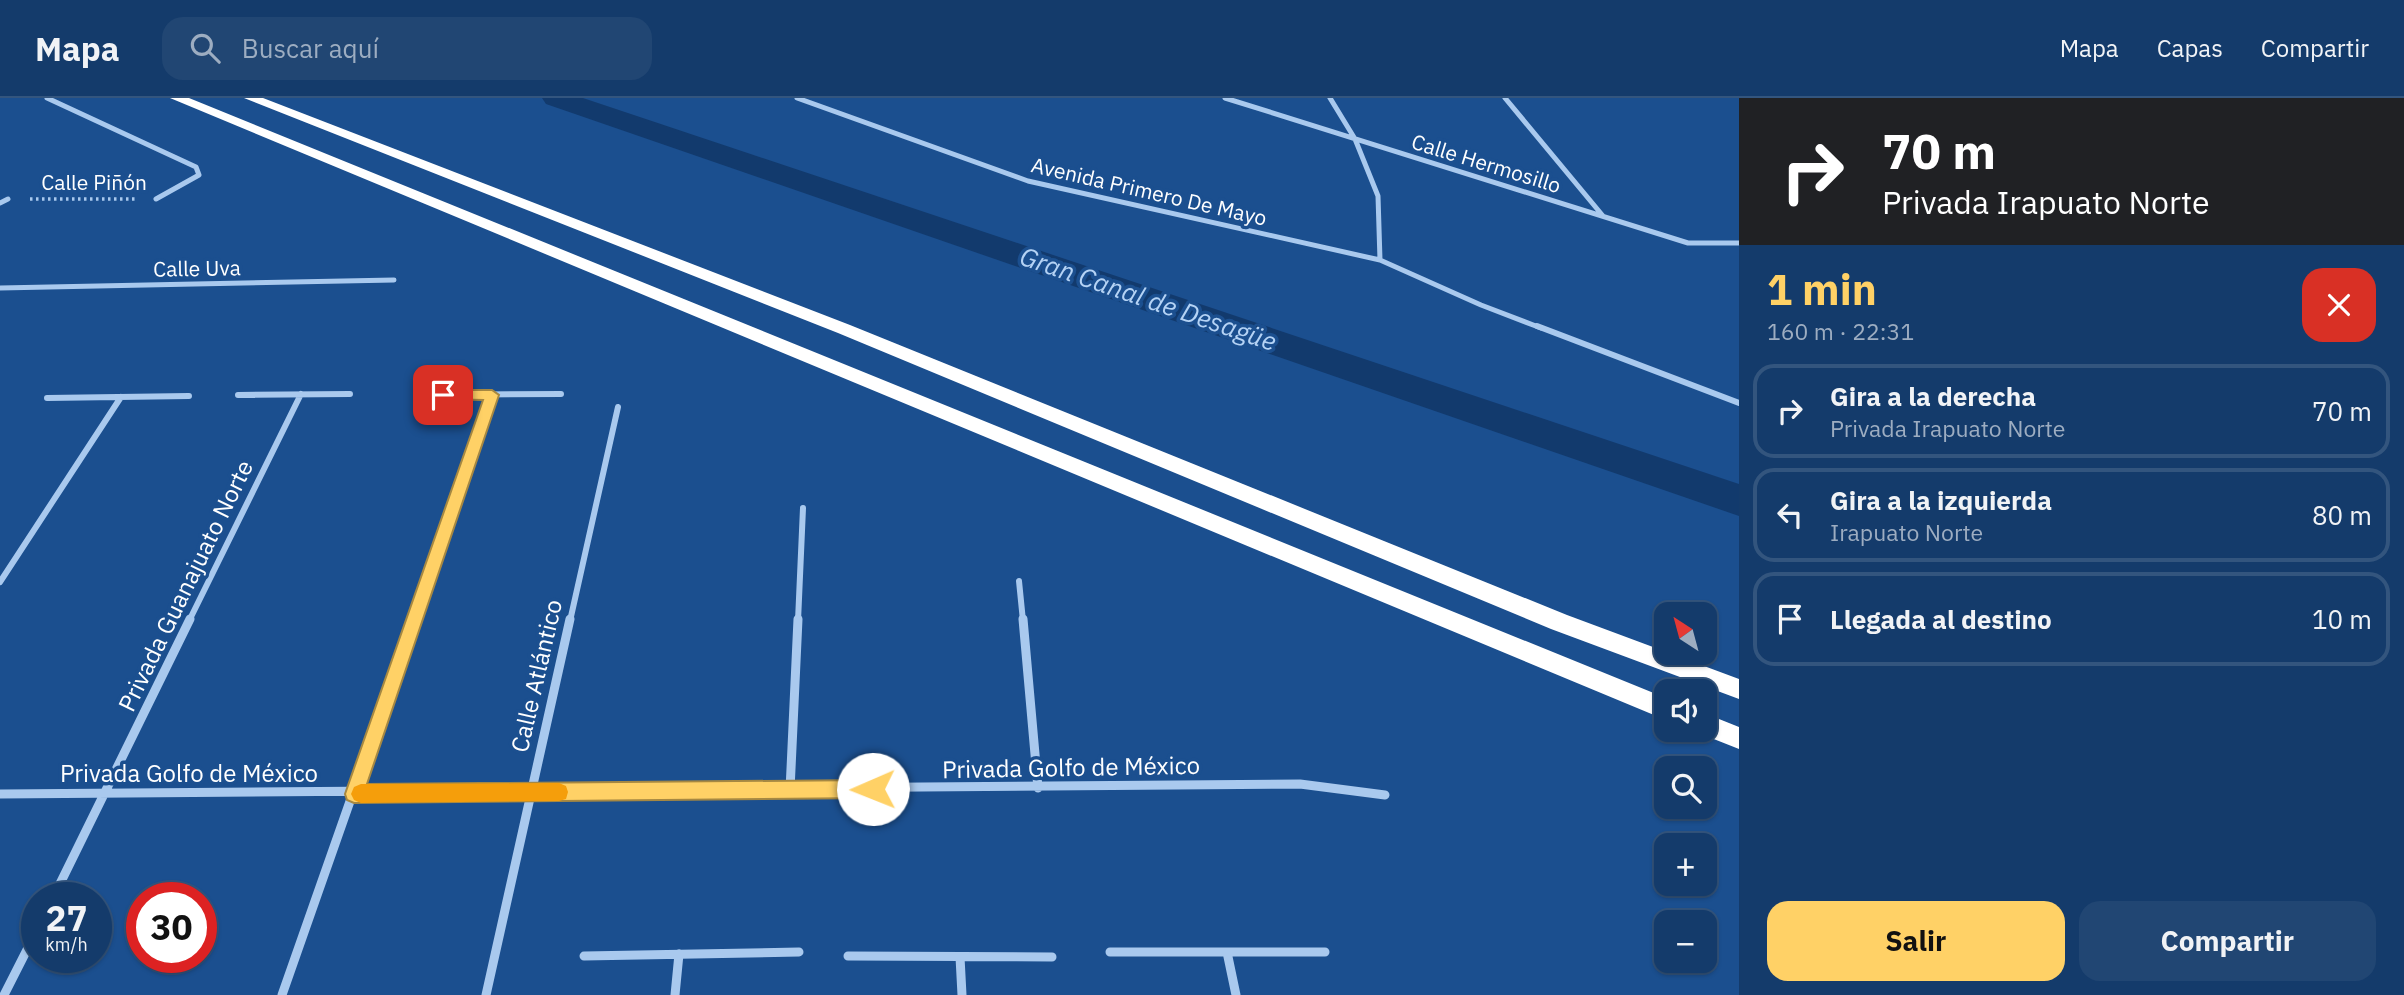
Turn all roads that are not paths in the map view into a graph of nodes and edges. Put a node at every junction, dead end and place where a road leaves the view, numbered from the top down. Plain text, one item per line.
1 (47, 98) edge
2 (177, 98) edge
3 (251, 98) edge
4 (797, 98) edge
5 (1226, 98) edge
6 (1330, 98) edge
7 (1504, 98) edge
8 (1354, 139) junction
9 (8, 199) road end
10 (156, 199) road end
11 (0, 203) edge
12 (1604, 217) junction
13 (1739, 243) edge
14 (1380, 260) junction
15 (394, 280) dead end
16 (0, 288) edge
17 (300, 394) junction
18 (350, 394) dead end
19 (561, 394) dead end
20 (238, 395) dead end
21 (492, 395) junction
22 (189, 396) dead end
23 (419, 396) dead end
24 (121, 397) junction
25 (47, 398) dead end
26 (1739, 403) edge
27 (618, 407) dead end
28 (803, 508) dead end
29 (1019, 581) dead end
30 (0, 582) edge
31 (1739, 689) edge
32 (1654, 704) edge
33 (1717, 729) edge
34 (1739, 738) edge
35 (1038, 788) junction
36 (790, 790) junction
37 (530, 792) junction
38 (0, 794) edge
39 (105, 794) junction
40 (354, 794) junction
41 (1385, 795) dead end
42 (61, 882) edge
43 (799, 952) dead end
44 (1110, 952) dead end
45 (1227, 952) junction
46 (1325, 953) dead end
47 (679, 954) junction
48 (584, 956) dead end
49 (848, 956) dead end
50 (960, 957) junction
51 (1052, 957) dead end
52 (21, 962) edge
53 (4, 995) edge
54 (282, 995) edge
55 (486, 995) edge
56 (675, 995) edge
57 (962, 995) edge
58 (1236, 995) edge

1 - 10 street
2 - 32 highway
3 - 31 highway
4 - 14 street, Avenida Primero De Mayo
5 - 8 street, Calle Hermosillo
6 - 8 street
7 - 12 street
8 - 12 street, Calle Hermosillo
8 - 14 street
9 - 11 street
12 - 13 street, Calle Hermosillo
14 - 26 street, Avenida Primero De Mayo
15 - 16 street, Calle Uva
17 - 18 street
17 - 20 street
17 - 39 street, Privada Guanajuato Norte
19 - 21 street
21 - 23 street
21 - 40 street
22 - 24 street
24 - 25 street
24 - 30 street
27 - 37 street, Calle Atlántico
28 - 36 street
29 - 35 street
33 - 34 highway
35 - 36 street, Privada Golfo de México
35 - 41 street, Privada Golfo de México
36 - 37 street, Privada Golfo de México
37 - 40 street, Privada Golfo de México
37 - 55 street, Calle Atlántico
38 - 39 street, Privada Golfo de México
39 - 40 street, Privada Golfo de México
39 - 42 street, Privada Guanajuato Norte
40 - 54 street
43 - 47 street
44 - 45 street
45 - 46 street
45 - 58 street
47 - 48 street
47 - 56 street
49 - 50 street
50 - 51 street
50 - 57 street
52 - 53 street

